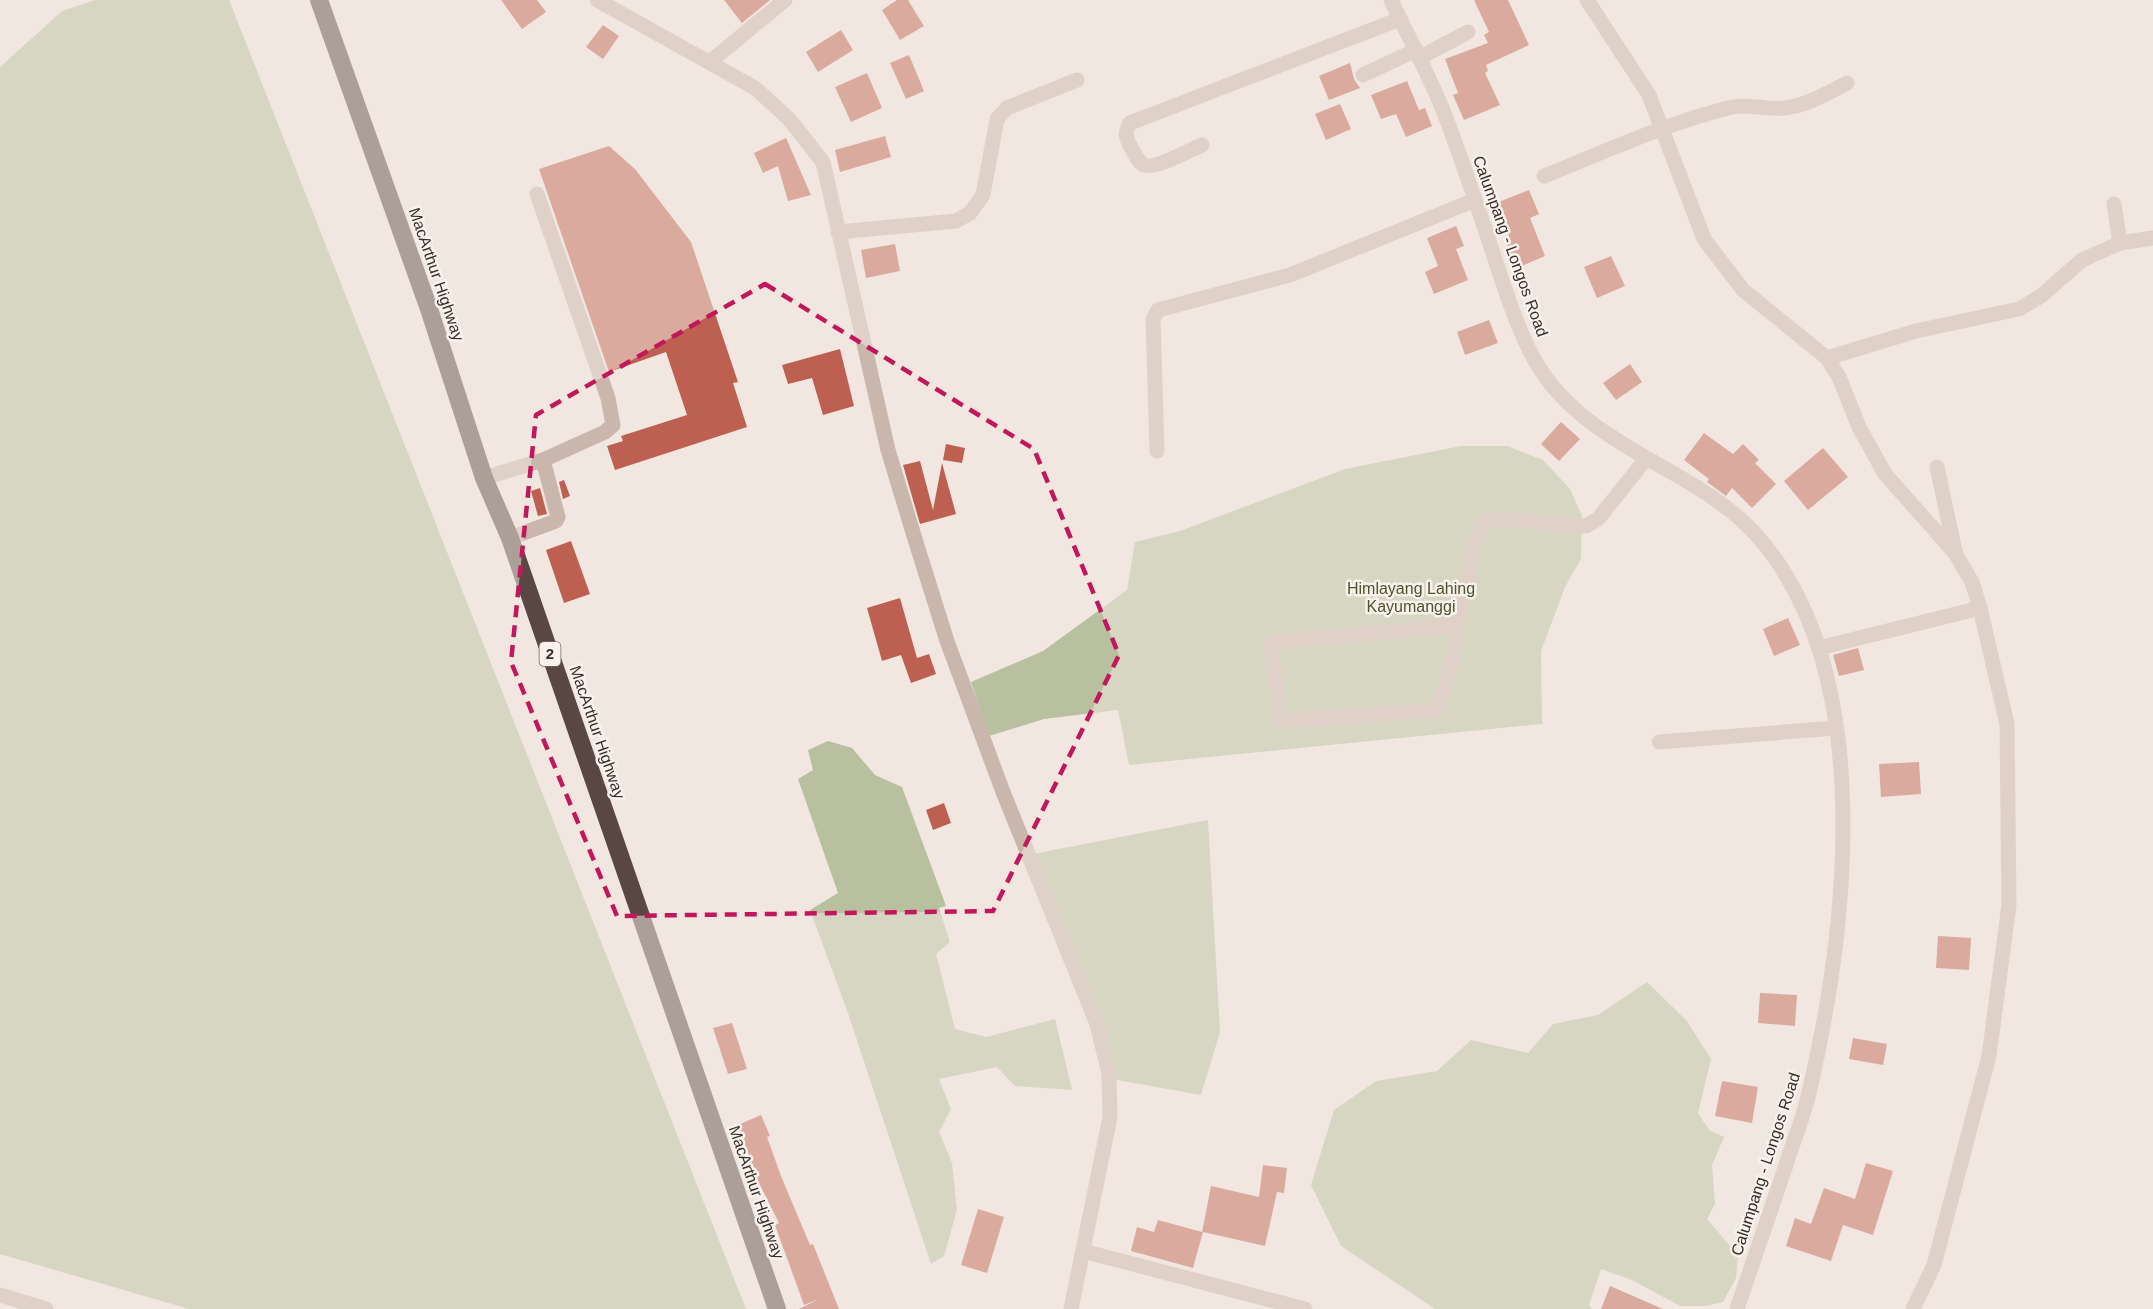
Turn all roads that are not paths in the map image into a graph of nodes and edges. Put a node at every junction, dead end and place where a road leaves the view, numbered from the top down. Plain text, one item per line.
1 (319, 0) edge
2 (597, 0) edge
3 (785, 0) edge
4 (1391, 0) edge
5 (1587, 0) edge
6 (1400, 18) junction
7 (1468, 32) dead end
8 (1418, 54) junction
9 (711, 61) junction
10 (1363, 75) dead end
11 (1077, 80) dead end
12 (1847, 83) dead end
13 (1660, 130) junction
14 (1202, 145) dead end
15 (1544, 176) dead end
16 (537, 194) dead end
17 (1475, 200) junction
18 (2114, 204) dead end
19 (838, 232) junction
20 (2153, 238) edge
21 (2120, 243) junction
22 (1827, 358) junction
23 (1157, 451) dead end
24 (543, 460) junction
25 (1645, 460) junction
26 (1937, 466) dead end
27 (484, 478) junction
28 (510, 538) junction
29 (1955, 554) junction
30 (1980, 608) junction
31 (1458, 626) junction
32 (1819, 648) junction
33 (1836, 728) junction
34 (1659, 742) dead end
35 (1083, 1251) junction
36 (0, 1295) edge
37 (46, 1309) edge
38 (777, 1309) edge
39 (1071, 1309) edge
40 (1305, 1309) edge
41 (1737, 1309) edge
42 (1913, 1309) edge

1 - 27 highway, MacArthur Highway / 2
2 - 9 street
3 - 9 street
4 - 6 street, Calumpang - Longos Road
5 - 13 street
6 - 8 street, Calumpang - Longos Road
6 - 14 street
7 - 8 street
8 - 10 street
8 - 17 street, Calumpang - Longos Road
9 - 19 street
11 - 19 street
12 - 13 street
13 - 15 street
13 - 22 street
16 - 24 street
17 - 23 street
17 - 25 street, Calumpang - Longos Road
18 - 21 street
19 - 35 street
20 - 21 street
21 - 22 street
22 - 29 street
24 - 27 street
24 - 28 street
25 - 31 street
25 - 32 street, Calumpang - Longos Road
26 - 29 street
27 - 28 highway, MacArthur Highway / 2
28 - 38 highway, MacArthur Highway / 2
29 - 30 street
30 - 32 street
30 - 42 street
31 - 31 street
32 - 33 street, Calumpang - Longos Road
33 - 34 street
33 - 41 street, Calumpang - Longos Road
35 - 39 street
35 - 40 street
36 - 37 street

